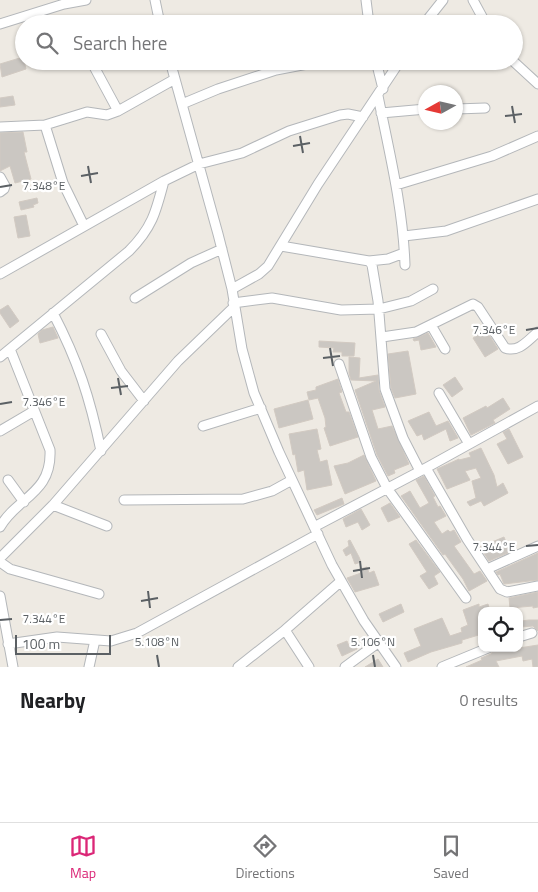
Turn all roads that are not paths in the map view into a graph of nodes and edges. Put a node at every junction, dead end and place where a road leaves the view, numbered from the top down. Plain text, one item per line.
1 (86, 0) edge
2 (155, 0) edge
3 (366, 0) edge
4 (443, 0) edge
5 (473, 0) edge
6 (29, 15) edge
7 (158, 15) edge
8 (368, 15) edge
9 (431, 15) edge
10 (481, 15) edge
11 (15, 19) edge
12 (0, 24) edge
13 (95, 70) edge
14 (172, 70) edge
15 (276, 70) edge
16 (377, 70) edge
17 (394, 70) edge
18 (523, 70) edge
19 (175, 79) junction
20 (538, 84) edge
21 (380, 92) junction
22 (182, 104) junction
23 (485, 108) dead end
24 (463, 109) edge
25 (418, 110) edge
26 (118, 112) junction
27 (381, 113) junction
28 (363, 117) junction
29 (45, 125) junction
30 (0, 127) edge
31 (538, 136) edge
32 (199, 164) junction
33 (0, 177) edge
34 (164, 181) junction
35 (396, 185) junction
36 (0, 192) edge
37 (538, 199) edge
38 (84, 226) junction
39 (404, 236) junction
40 (281, 246) junction
41 (222, 249) junction
42 (404, 254) junction
43 (369, 261) junction
44 (405, 265) dead end
45 (0, 274) edge
46 (232, 289) junction
47 (433, 289) dead end
48 (135, 298) dead end
49 (234, 305) junction
50 (379, 309) junction
51 (53, 313) junction
52 (431, 325) junction
53 (538, 332) edge
54 (101, 334) dead end
55 (382, 337) junction
56 (10, 349) junction
57 (445, 349) dead end
58 (0, 357) edge
59 (339, 364) dead end
60 (439, 393) dead end
61 (144, 401) junction
62 (538, 406) edge
63 (261, 408) junction
64 (34, 411) junction
65 (203, 426) dead end
66 (0, 430) edge
67 (469, 444) junction
68 (101, 450) junction
69 (423, 470) junction
70 (8, 480) dead end
71 (292, 480) junction
72 (388, 488) junction
73 (124, 500) dead end
74 (24, 502) junction
75 (53, 505) junction
76 (2, 520) edge
77 (107, 526) dead end
78 (316, 530) junction
79 (538, 546) edge
80 (0, 558) edge
81 (0, 562) edge
82 (487, 569) junction
83 (340, 582) junction
84 (538, 586) edge
85 (99, 594) dead end
86 (0, 596) edge
87 (466, 598) dead end
88 (286, 630) junction
89 (532, 633) dead end
90 (523, 636) edge
91 (95, 640) junction
92 (379, 642) junction
93 (8, 644) junction
94 (478, 652) edge
95 (13, 667) edge
96 (89, 667) edge
97 (238, 667) edge
98 (309, 667) edge
99 (345, 667) edge
100 (396, 667) edge
101 (442, 667) edge

1 - 6 street
2 - 7 street
3 - 8 street
4 - 9 street
5 - 10 street
11 - 12 street
13 - 26 street
14 - 19 street
15 - 22 street
16 - 21 street
17 - 21 street
18 - 20 street
19 - 22 street
19 - 26 street
21 - 27 street
21 - 28 street
22 - 32 street
23 - 24 street
25 - 27 street
26 - 29 street
27 - 35 street
28 - 32 street
28 - 40 street
29 - 30 street
29 - 38 street
31 - 35 street
32 - 34 street
32 - 41 street
33 - 36 street
34 - 38 street
34 - 51 street
35 - 39 street
37 - 39 street
38 - 45 street
39 - 42 street
40 - 43 street
40 - 46 street
41 - 46 street
41 - 48 street
42 - 43 street
42 - 44 street
43 - 50 street
46 - 49 street
47 - 50 street
49 - 50 street
49 - 61 street
49 - 63 street
50 - 55 street
51 - 56 street
51 - 68 street
52 - 53 street
52 - 55 street
52 - 57 street
54 - 61 street
55 - 69 street
56 - 58 street
56 - 64 street
59 - 72 street
60 - 67 street
61 - 68 street
62 - 67 street
63 - 65 street
63 - 71 street
64 - 66 street
64 - 74 street
67 - 69 street
68 - 75 street
69 - 72 street
69 - 82 street
70 - 74 street
71 - 73 street
71 - 78 street
72 - 78 street
72 - 87 street
74 - 76 street
75 - 77 street
75 - 80 street
78 - 83 street
78 - 91 street
79 - 82 street
81 - 85 street
82 - 84 street
83 - 88 street
83 - 92 street
86 - 93 street
88 - 97 street
88 - 98 street
89 - 90 street
91 - 93 street
91 - 96 street
92 - 99 street
92 - 100 street
93 - 95 street
94 - 101 street

